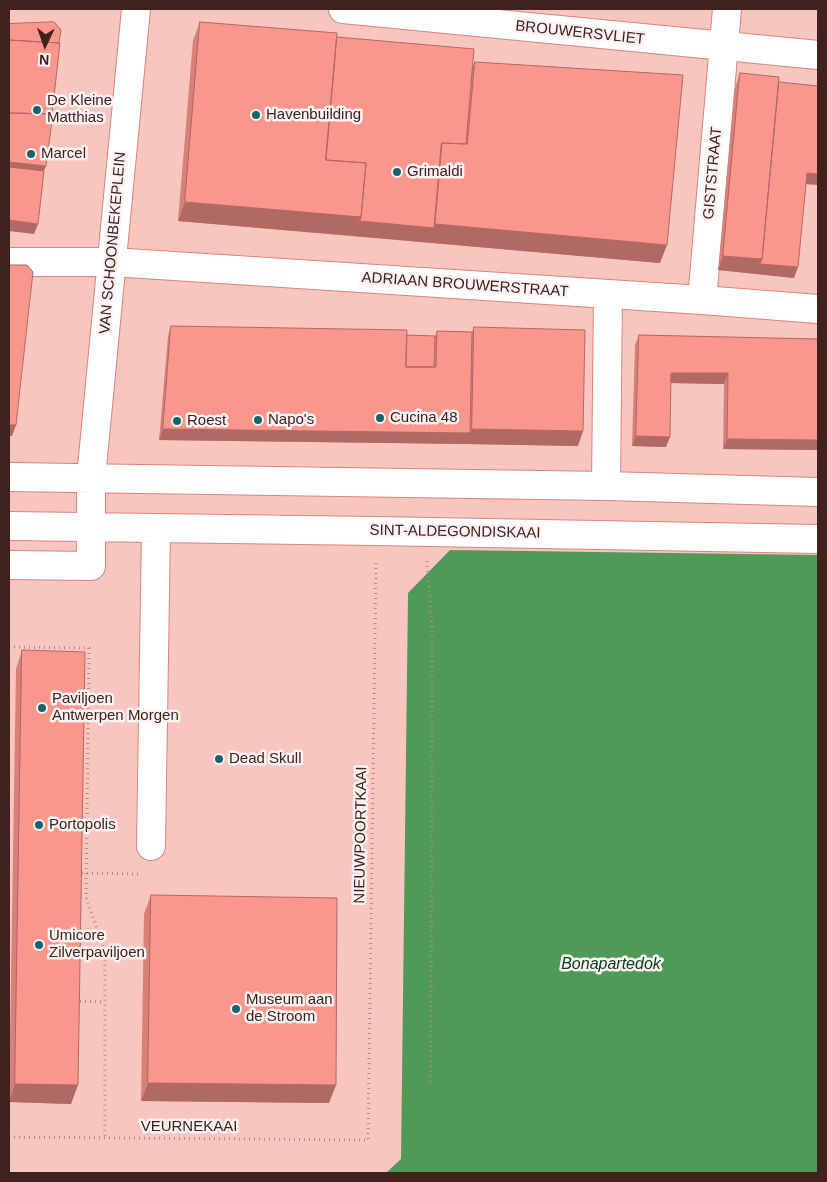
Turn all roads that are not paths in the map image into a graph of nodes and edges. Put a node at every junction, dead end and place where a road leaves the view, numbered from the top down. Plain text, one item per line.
1 (136, 9) edge
2 (343, 9) edge
3 (727, 9) edge
4 (724, 47) junction
5 (818, 55) edge
6 (9, 262) edge
7 (112, 262) junction
8 (608, 294) junction
9 (702, 300) junction
10 (818, 310) edge
11 (9, 477) edge
12 (91, 478) junction
13 (606, 486) junction
14 (818, 492) edge
15 (9, 526) edge
16 (91, 528) junction
17 (156, 529) junction
18 (818, 539) edge
19 (9, 565) edge
20 (151, 846) dead end

1 - 7 street, VAN SCHOONBEKEPLEIN
2 - 4 street, BROUWERSVLIET
3 - 4 street, GISTSTRAAT
4 - 5 street, BROUWERSVLIET
4 - 9 street, GISTSTRAAT
6 - 7 street, ADRIAAN BROUWERSTRAAT
7 - 8 street, ADRIAAN BROUWERSTRAAT
7 - 12 street, VAN SCHOONBEKEPLEIN
8 - 9 street, ADRIAAN BROUWERSTRAAT
8 - 13 street
9 - 10 street, ADRIAAN BROUWERSTRAAT
11 - 12 street
12 - 13 street
12 - 16 street, VAN SCHOONBEKEPLEIN
13 - 14 street
15 - 16 street, SINT-ALDEGONDISKAAI
16 - 17 street, SINT-ALDEGONDISKAAI
16 - 19 street, VAN SCHOONBEKEPLEIN
17 - 18 street, SINT-ALDEGONDISKAAI
17 - 20 street

